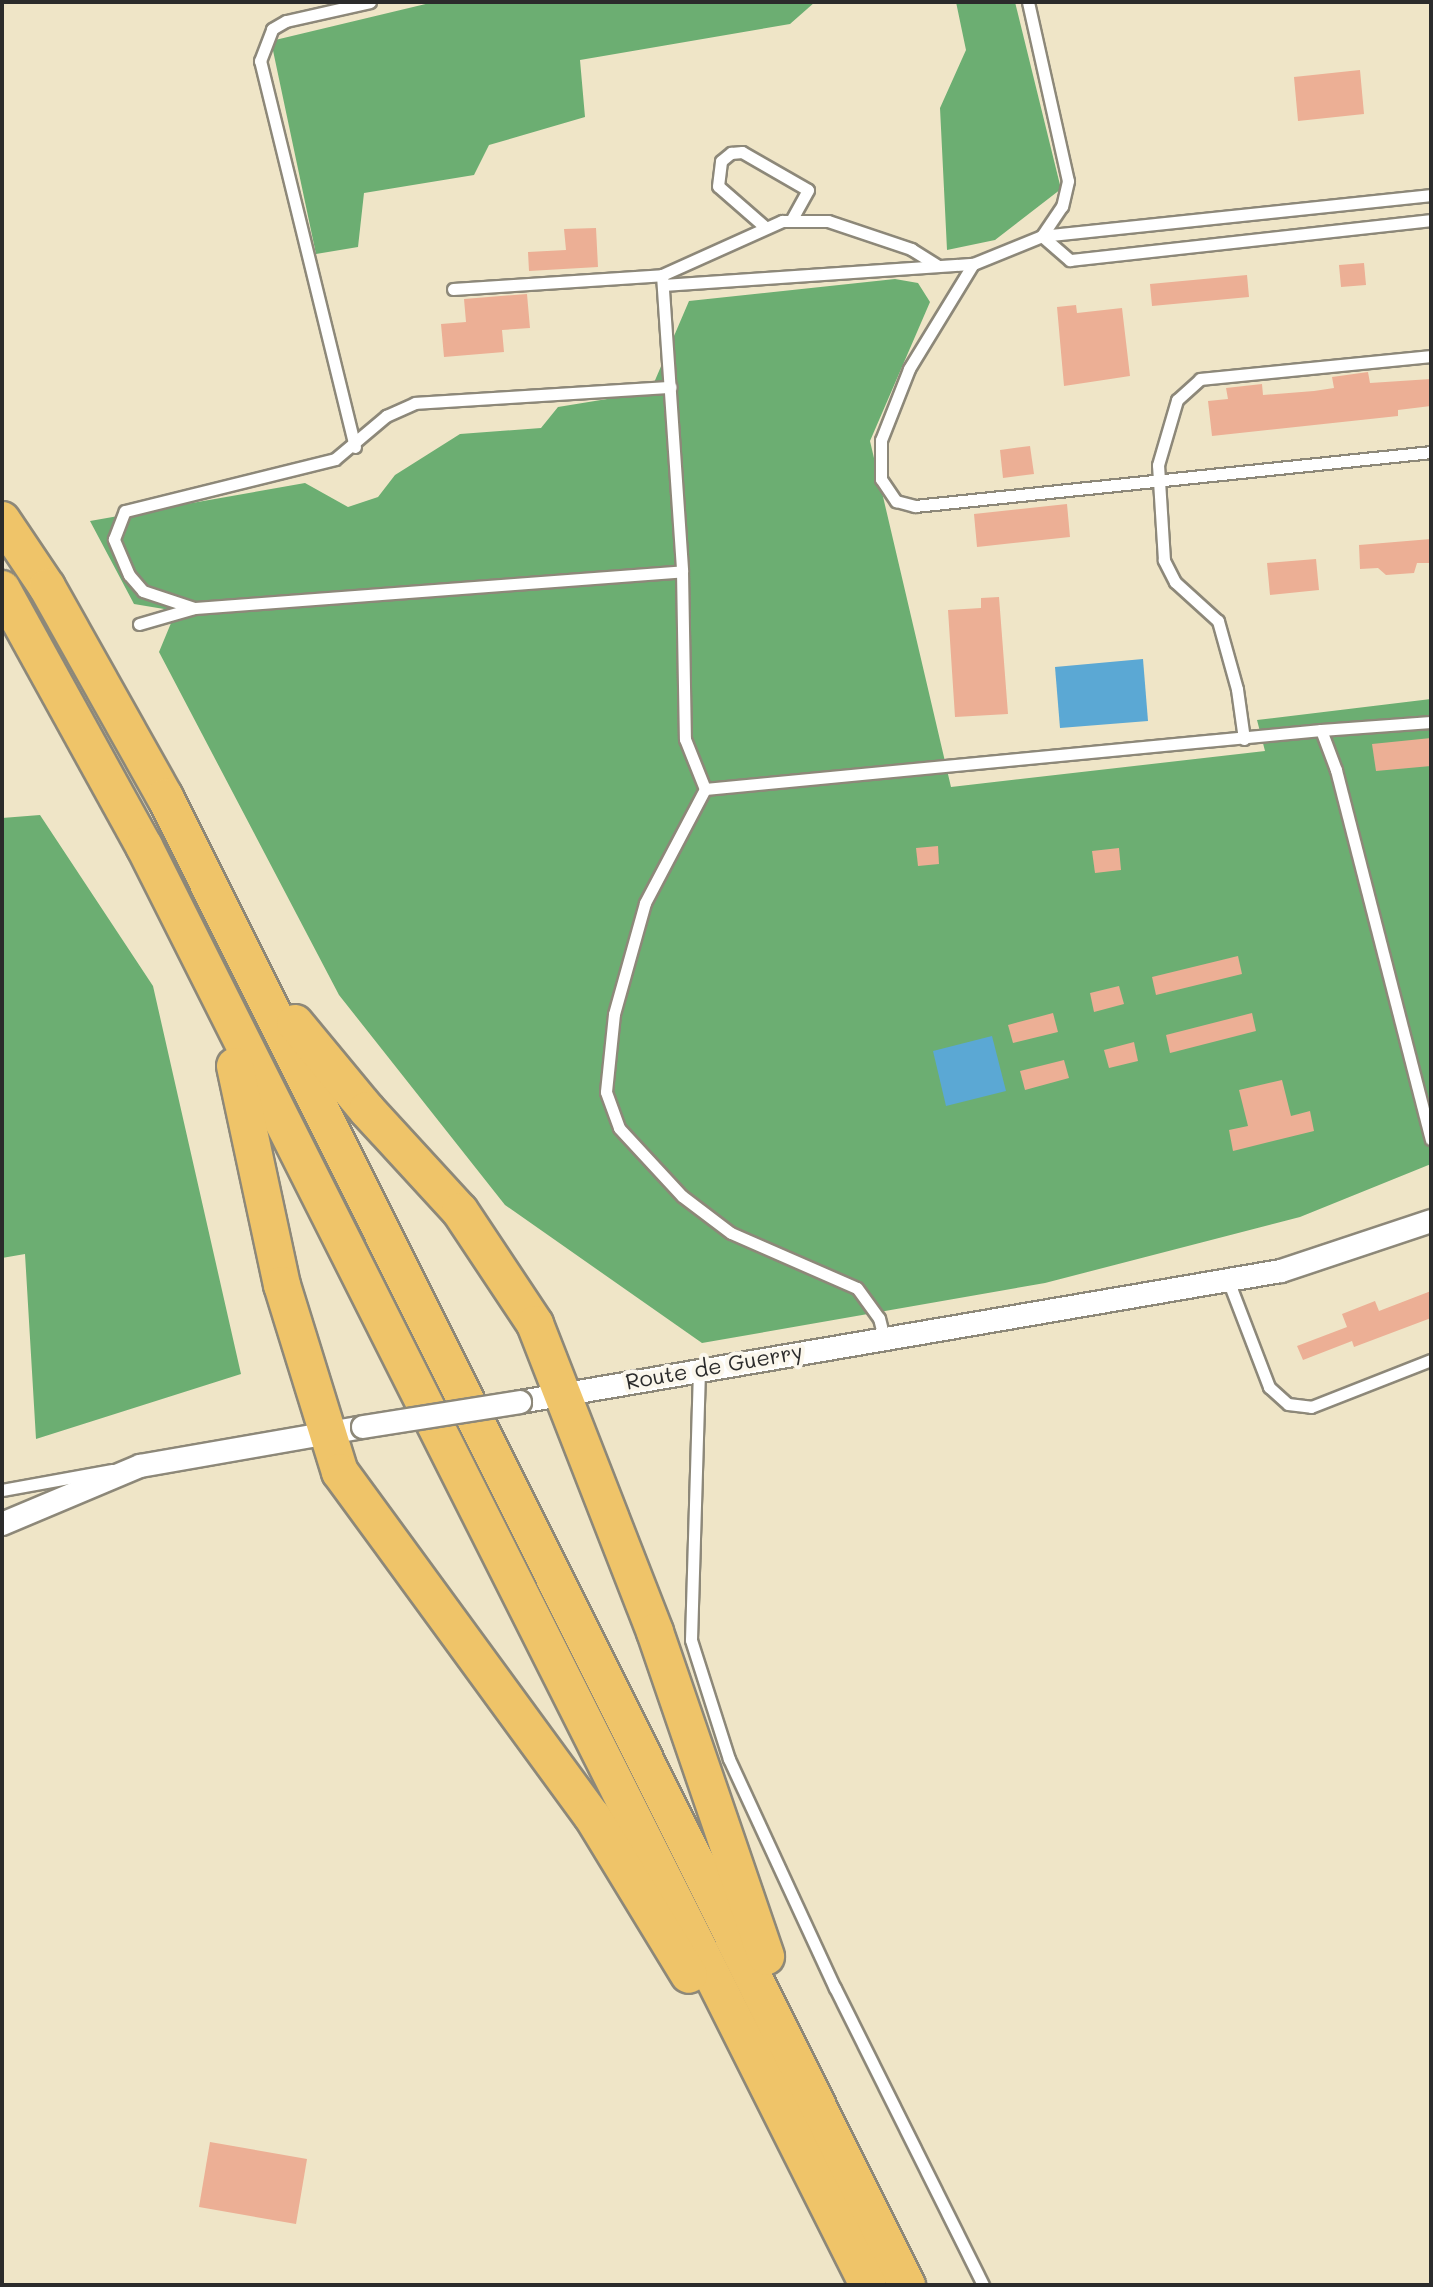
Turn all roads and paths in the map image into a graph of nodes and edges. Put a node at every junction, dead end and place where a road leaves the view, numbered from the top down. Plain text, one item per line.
1 (370, 2) edge
2 (1028, 2) edge
3 (1431, 195) edge
4 (1431, 220) edge
5 (791, 221) junction
6 (765, 227) junction
7 (1042, 236) junction
8 (973, 264) junction
9 (939, 267) junction
10 (663, 280) junction
11 (453, 289) dead end
12 (1431, 356) edge
13 (671, 387) junction
14 (355, 447) junction
15 (1431, 452) edge
16 (1159, 480) junction
17 (2, 520) edge
18 (682, 571) junction
19 (2, 589) edge
20 (194, 608) junction
21 (139, 624) dead end
22 (1431, 722) edge
23 (1321, 730) junction
24 (1244, 739) junction
25 (705, 789) junction
26 (230, 927) junction
27 (206, 973) junction
28 (1431, 1139) edge
29 (1431, 1221) edge
30 (1228, 1280) junction
31 (884, 1338) junction
32 (1431, 1360) edge
33 (699, 1369) junction
34 (564, 1392) junction
35 (345, 1430) junction
36 (140, 1466) junction
37 (2, 1490) edge
38 (2, 1524) edge
39 (856, 2182) junction
40 (868, 2285) edge
41 (907, 2285) edge
42 (983, 2285) edge

1 - 14 lane
2 - 7 lane
3 - 7 lane
4 - 7 lane
5 - 6 lane
5 - 6 lane
5 - 9 lane
6 - 10 lane
7 - 8 lane
8 - 9 lane
8 - 16 lane
9 - 10 lane
10 - 11 lane
10 - 13 lane
12 - 16 lane
13 - 14 lane
13 - 18 lane
14 - 20 lane
15 - 16 lane
16 - 24 lane
17 - 26 highway
18 - 20 lane
18 - 25 lane
19 - 27 highway
20 - 21 lane
22 - 23 lane
23 - 24 lane
23 - 28 lane
24 - 25 lane
25 - 31 lane
26 - 34 highway
26 - 39 highway
27 - 35 highway
27 - 40 highway
29 - 30 street, Route de Guerry
30 - 31 street, Route de Guerry
30 - 32 lane
31 - 33 street, Route de Guerry
33 - 34 street, Route de Guerry
33 - 42 lane
34 - 35 street, Route de Guerry, bridge
34 - 39 highway
35 - 36 street, Route de Guerry
35 - 40 highway
36 - 37 lane
36 - 38 street, Route de Guerry
39 - 41 highway

